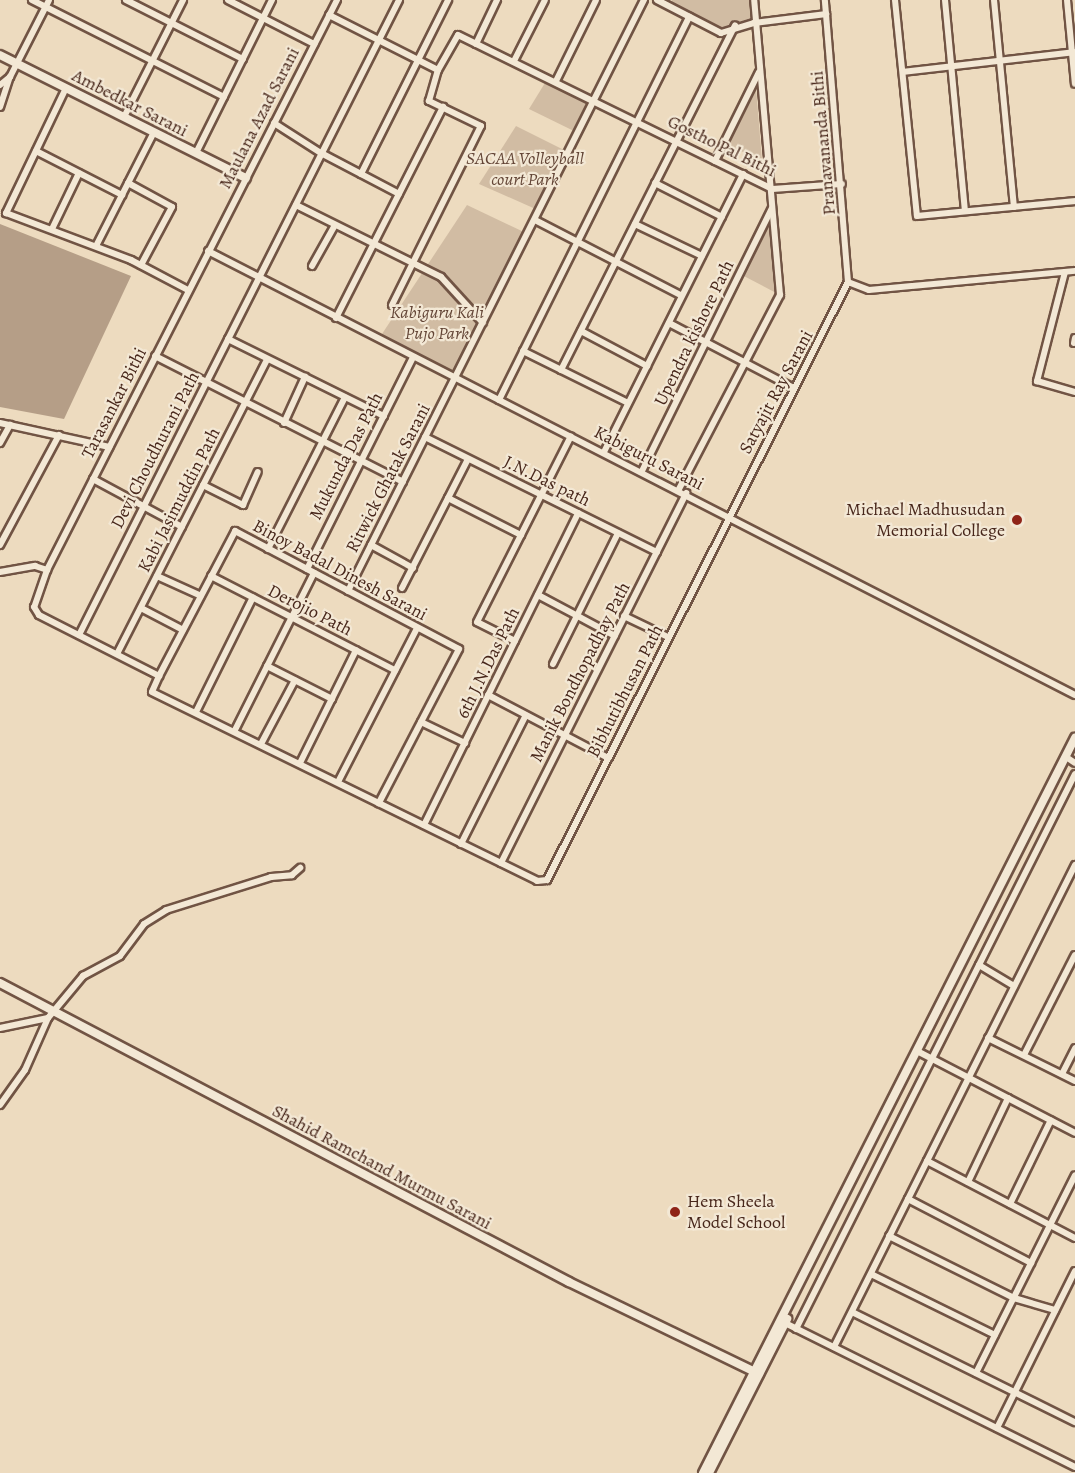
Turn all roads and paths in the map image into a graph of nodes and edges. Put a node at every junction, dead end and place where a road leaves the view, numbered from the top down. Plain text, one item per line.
1 (32, 0) edge
2 (49, 0) edge
3 (126, 0) edge
4 (183, 0) edge
5 (228, 0) edge
6 (272, 0) edge
7 (337, 0) edge
8 (399, 0) edge
9 (448, 0) edge
10 (497, 0) edge
11 (545, 0) edge
12 (596, 0) edge
13 (644, 0) edge
14 (657, 0) edge
15 (754, 0) edge
16 (825, 0) edge
17 (896, 0) edge
18 (945, 0) edge
19 (994, 0) edge
20 (1067, 0) edge
21 (46, 7) junction
22 (826, 14) junction
23 (329, 15) junction
24 (264, 16) junction
25 (689, 17) junction
26 (171, 23) junction
27 (756, 23) junction
28 (735, 26) junction
29 (379, 40) junction
30 (314, 44) junction
31 (476, 44) junction
32 (1073, 52) edge
33 (0, 55) edge
34 (243, 59) junction
35 (418, 60) junction
36 (152, 61) junction
37 (514, 61) junction
38 (1000, 62) junction
39 (17, 64) junction
40 (952, 66) junction
41 (438, 70) junction
42 (760, 71) junction
43 (903, 72) junction
44 (10, 77) junction
45 (556, 81) junction
46 (1075, 84) edge
47 (0, 85) edge
48 (66, 88) junction
49 (224, 97) junction
50 (596, 101) junction
51 (0, 107) edge
52 (443, 107) junction
53 (124, 117) junction
54 (637, 122) junction
55 (274, 123) junction
56 (154, 132) junction
57 (677, 141) junction
58 (36, 151) junction
59 (196, 153) junction
60 (321, 153) junction
61 (715, 160) junction
62 (79, 173) junction
63 (361, 174) junction
64 (743, 174) junction
65 (246, 177) junction
66 (128, 183) junction
67 (655, 183) junction
68 (842, 184) junction
69 (772, 189) junction
70 (399, 194) junction
71 (122, 195) junction
72 (1075, 201) edge
73 (296, 205) junction
74 (773, 207) junction
75 (1014, 207) junction
76 (965, 212) junction
77 (722, 217) junction
78 (535, 220) junction
79 (635, 224) junction
80 (335, 225) junction
81 (52, 229) junction
82 (577, 242) junction
83 (374, 244) junction
84 (96, 246) junction
85 (208, 250) junction
86 (702, 256) junction
87 (616, 262) junction
88 (412, 264) junction
89 (141, 265) junction
90 (312, 266) dead end
91 (1075, 271) edge
92 (1065, 272) junction
93 (258, 278) junction
94 (848, 282) junction
95 (188, 290) junction
96 (682, 296) junction
97 (392, 305) dead end
98 (336, 318) junction
99 (483, 323) junction
100 (669, 323) junction
101 (580, 331) junction
102 (228, 339) junction
103 (706, 342) junction
104 (523, 351) junction
105 (155, 356) junction
106 (413, 357) junction
107 (267, 359) junction
108 (744, 364) junction
109 (647, 366) junction
110 (561, 370) junction
111 (305, 377) junction
112 (455, 378) junction
113 (206, 382) junction
114 (794, 388) junction
115 (1075, 392) edge
116 (345, 397) junction
117 (499, 400) junction
118 (246, 401) junction
119 (628, 403) junction
120 (384, 416) junction
121 (0, 423) edge
122 (284, 423) junction
123 (10, 425) junction
124 (59, 435) junction
125 (571, 436) junction
126 (425, 437) junction
127 (322, 442) junction
128 (0, 443) edge
129 (109, 447) junction
130 (604, 452) junction
131 (468, 459) junction
132 (360, 461) junction
133 (642, 471) junction
134 (258, 472) dead end
135 (93, 478) junction
136 (403, 482) junction
137 (203, 485) junction
138 (679, 489) junction
139 (686, 493) junction
140 (541, 495) junction
141 (448, 498) junction
142 (144, 506) junction
143 (578, 513) junction
144 (729, 515) junction
145 (182, 527) junction
146 (618, 533) junction
147 (521, 535) junction
148 (0, 545) edge
149 (371, 545) junction
150 (268, 549) junction
151 (657, 552) junction
152 (413, 568) junction
153 (307, 569) junction
154 (47, 570) junction
155 (0, 572) edge
156 (314, 573) junction
157 (157, 576) junction
158 (211, 576) junction
159 (402, 588) dead end
160 (348, 591) junction
161 (538, 595) junction
162 (201, 596) junction
163 (253, 597) junction
164 (141, 608) junction
165 (577, 616) junction
166 (624, 616) junction
167 (292, 617) junction
168 (417, 628) junction
169 (183, 630) junction
170 (79, 635) junction
171 (615, 636) junction
172 (668, 638) junction
173 (515, 641) junction
174 (356, 650) junction
175 (117, 654) junction
176 (553, 664) dead end
177 (267, 666) junction
178 (395, 670) junction
179 (159, 676) junction
180 (294, 680) junction
181 (488, 695) junction
182 (1075, 695) edge
183 (332, 699) junction
184 (196, 712) junction
185 (526, 715) junction
186 (421, 722) junction
187 (235, 730) junction
188 (565, 736) junction
189 (1075, 738) edge
190 (465, 743) junction
191 (261, 744) junction
192 (1075, 747) edge
193 (608, 758) junction
194 (1072, 761) edge
195 (300, 763) junction
196 (1075, 774) edge
197 (338, 782) junction
198 (380, 803) junction
199 (424, 825) junction
200 (461, 844) junction
201 (501, 863) junction
202 (1075, 865) edge
203 (300, 868) dead end
204 (1075, 955) edge
205 (979, 965) junction
206 (0, 983) edge
207 (1014, 986) junction
208 (51, 1014) junction
209 (0, 1028) edge
210 (988, 1038) junction
211 (1075, 1048) edge
212 (919, 1052) junction
213 (1024, 1055) junction
214 (932, 1059) junction
215 (1062, 1074) junction
216 (968, 1078) junction
217 (1075, 1081) edge
218 (1008, 1098) junction
219 (0, 1105) edge
220 (1051, 1120) junction
221 (1075, 1133) edge
222 (927, 1161) junction
223 (1075, 1175) edge
224 (968, 1182) junction
225 (908, 1199) junction
226 (1010, 1204) junction
227 (1050, 1225) junction
228 (890, 1236) junction
229 (1075, 1238) edge
230 (1031, 1263) junction
231 (1075, 1270) edge
232 (871, 1274) junction
233 (1014, 1298) junction
234 (1055, 1310) junction
235 (852, 1312) junction
236 (783, 1322) junction
237 (796, 1329) junction
238 (995, 1335) junction
239 (834, 1347) junction
240 (756, 1373) junction
241 (976, 1373) junction
242 (1015, 1392) junction
243 (1022, 1396) junction
244 (1010, 1401) junction
245 (1075, 1422) edge
246 (997, 1428) junction
247 (1075, 1467) edge
248 (703, 1473) edge
249 (709, 1473) edge

1 - 21 street
2 - 21 street
3 - 26 street
4 - 26 street
5 - 24 street
6 - 24 street
7 - 23 street, Maulana Azad Sarani
8 - 29 street, Devi Choudhurani Path
9 - 35 street
10 - 31 street
11 - 37 street
12 - 45 street
13 - 50 street, Ritwick Ghatak Sarani
14 - 25 street
15 - 27 street
16 - 22 street, Pranavananda Bithi
17 - 43 street
18 - 40 street
19 - 38 street
20 - 32 street
21 - 36 street
21 - 39 street
22 - 27 street
22 - 68 street, Pranavananda Bithi
23 - 29 street
23 - 30 street, Maulana Azad Sarani
24 - 30 street
24 - 34 street
25 - 28 street
25 - 54 street
26 - 34 street
26 - 36 street
27 - 28 street
27 - 42 street
28 - 57 street
29 - 35 street
29 - 60 street, Devi Choudhurani Path
30 - 55 street, Maulana Azad Sarani
31 - 37 street, Gostho Pal Bithi
31 - 41 street
32 - 38 street
32 - 46 street
33 - 39 street, Ambedkar Sarani
34 - 49 street
35 - 41 street
35 - 63 street
36 - 49 street
36 - 53 street
37 - 45 street, Gostho Pal Bithi
38 - 40 street
38 - 75 street
39 - 44 street
39 - 48 street, Ambedkar Sarani
40 - 43 street
40 - 76 street
41 - 52 street
42 - 61 street
42 - 69 street
43 - 76 street
44 - 47 street
44 - 51 street
45 - 50 street, Gostho Pal Bithi
48 - 53 street, Ambedkar Sarani
48 - 58 street
49 - 59 street
50 - 54 street, Gostho Pal Bithi
50 - 78 street, Ritwick Ghatak Sarani
52 - 70 street
52 - 88 street
53 - 56 street, Ambedkar Sarani
54 - 57 street, Gostho Pal Bithi
54 - 82 street
55 - 60 street
55 - 65 street, Maulana Azad Sarani
56 - 59 street, Ambedkar Sarani
56 - 66 street
57 - 61 street, Gostho Pal Bithi
57 - 67 street
58 - 62 street
58 - 81 street
59 - 65 street, Ambedkar Sarani
60 - 63 street
60 - 73 street, Devi Choudhurani Path
61 - 64 street, Gostho Pal Bithi
62 - 71 street
62 - 81 street
63 - 70 street
64 - 69 street, Gostho Pal Bithi
64 - 77 street
65 - 85 street, Maulana Azad Sarani
66 - 71 street
66 - 89 street
67 - 77 street
67 - 79 street
68 - 69 street, Gostho Pal Bithi
68 - 94 street, Pranavananda Bithi
69 - 74 street
70 - 83 street
71 - 84 street
72 - 75 street
73 - 80 street
73 - 93 street, Devi Choudhurani Path
74 - 103 street, Upendra kishore Path
74 - 108 street
75 - 76 street
77 - 86 street
78 - 82 street
78 - 99 street, Ritwick Ghatak Sarani
79 - 86 street
79 - 87 street
80 - 83 street
80 - 90 street
81 - 84 street
82 - 87 street
82 - 104 street
83 - 88 street
83 - 98 street
84 - 89 street
85 - 93 street, Kabiguru Sarani
85 - 95 street, Tarasankar Bithi
86 - 96 street
87 - 96 street
87 - 101 street
88 - 97 street
88 - 99 street
89 - 95 street
91 - 92 street
92 - 94 street
92 - 115 street
93 - 98 street, Kabiguru Sarani
93 - 102 street, Devi Choudhurani Path
94 - 114 street, Satyajit Ray Sarani
95 - 105 street, Tarasankar Bithi
96 - 100 street
98 - 106 street, Kabiguru Sarani
99 - 112 street, Ritwick Ghatak Sarani
100 - 103 street
100 - 109 street
101 - 109 street
101 - 110 street
102 - 107 street
102 - 113 street, Devi Choudhurani Path
103 - 108 street
103 - 133 street, Upendra kishore Path
104 - 110 street
104 - 117 street
105 - 113 street
105 - 129 street, Tarasankar Bithi
106 - 112 street, Kabiguru Sarani
106 - 120 street, Mukunda Das Path
107 - 111 street
107 - 118 street, Kabi Jasimuddin Path
108 - 114 street
108 - 138 street
109 - 119 street
110 - 119 street
111 - 116 street
111 - 122 street
112 - 117 street, Kabiguru Sarani
112 - 126 street, Ritwick Ghatak Sarani
113 - 118 street
113 - 142 street, Devi Choudhurani Path
114 - 144 street, Satyajit Ray Sarani
116 - 120 street
116 - 127 street
117 - 125 street, Kabiguru Sarani
118 - 122 street
118 - 137 street, Kabi Jasimuddin Path
119 - 130 street
120 - 132 street, Mukunda Das Path
121 - 123 street
122 - 127 street
123 - 124 street
123 - 128 street
124 - 129 street
124 - 148 street
125 - 130 street, Kabiguru Sarani
125 - 140 street
126 - 131 street, J.N.Das path
126 - 136 street, Ritwick Ghatak Sarani
127 - 132 street
127 - 150 street
129 - 135 street, Tarasankar Bithi
130 - 133 street, Kabiguru Sarani
131 - 140 street, J.N.Das path
131 - 141 street
132 - 136 street
132 - 153 street, Mukunda Das Path
133 - 138 street, Kabiguru Sarani
134 - 137 street
135 - 142 street
135 - 154 street, Tarasankar Bithi
136 - 149 street, Ritwick Ghatak Sarani
137 - 145 street, Kabi Jasimuddin Path
138 - 139 street, Kabiguru Sarani
139 - 144 street, Kabiguru Sarani
139 - 151 street, Manik Bondhopadhay Path
140 - 143 street, J.N.Das path
140 - 147 street
141 - 147 street
141 - 152 street
142 - 145 street
142 - 170 street, Devi Choudhurani Path
143 - 146 street, J.N.Das path
143 - 161 street, 6th J.N.Das Path
144 - 172 street, Bibhutibhusan Path
144 - 182 street, Kabiguru Sarani
145 - 157 street, Kabi Jasimuddin Path
146 - 151 street, J.N.Das path
146 - 165 street
147 - 173 street
149 - 152 street
149 - 160 street, Ritwick Ghatak Sarani
150 - 153 street, Binoy Badal Dinesh Sarani
150 - 158 street, Binoy Badal Dinesh Sarani
151 - 166 street, Manik Bondhopadhay Path
152 - 159 street
153 - 156 street, Binoy Badal Dinesh Sarani
154 - 155 street
154 - 170 street
156 - 160 street, Binoy Badal Dinesh Sarani
156 - 167 street
157 - 162 street
157 - 164 street, Kabi Jasimuddin Path
158 - 162 street, Binoy Badal Dinesh Sarani
158 - 163 street, Derojio Path
160 - 168 street, Binoy Badal Dinesh Sarani
161 - 165 street
161 - 173 street, 6th J.N.Das Path
162 - 169 street, Binoy Badal Dinesh Sarani
163 - 167 street, Derojio Path
163 - 184 street
164 - 169 street
164 - 175 street, Kabi Jasimuddin Path
165 - 171 street
165 - 176 street
166 - 171 street, Manik Bondhopadhay Path
166 - 172 street
167 - 174 street, Derojio Path
167 - 177 street
168 - 178 street
168 - 186 street, Binoy Badal Dinesh Sarani
169 - 179 street, Binoy Badal Dinesh Sarani
170 - 175 street
171 - 188 street, Manik Bondhopadhay Path
172 - 193 street, Bibhutibhusan Path
173 - 181 street, 6th J.N.Das Path
174 - 178 street, Derojio Path
174 - 183 street
175 - 179 street
177 - 180 street
177 - 187 street
178 - 197 street
179 - 184 street
180 - 183 street
180 - 191 street
181 - 185 street
181 - 190 street, 6th J.N.Das Path
183 - 195 street
184 - 187 street
185 - 188 street
185 - 200 street
186 - 190 street
186 - 198 street, Binoy Badal Dinesh Sarani
187 - 191 street
188 - 193 street
188 - 201 street, Manik Bondhopadhay Path
189 - 212 street
190 - 199 street, 6th J.N.Das Path
191 - 195 street
192 - 194 street
193 - 201 street, Bibhutibhusan Path
194 - 212 street
195 - 197 street
196 - 205 street
197 - 198 street
198 - 199 street
199 - 200 street
200 - 201 street
202 - 207 street
203 - 208 street
204 - 213 street
205 - 207 street
205 - 214 street
206 - 208 street, Shahid Ramchand Murmu Sarani
207 - 210 street
208 - 209 street
208 - 219 street
208 - 240 street, Shahid Ramchand Murmu Sarani
210 - 213 street
210 - 216 street
211 - 215 street
212 - 214 street
212 - 236 street
213 - 215 street
214 - 216 street
214 - 237 street
215 - 217 street
216 - 218 street
216 - 222 street
218 - 220 street
218 - 224 street
220 - 221 street
220 - 226 street
222 - 224 street
222 - 225 street
223 - 227 street
224 - 226 street
225 - 228 street
225 - 230 street
226 - 227 street
227 - 229 street
227 - 230 street
228 - 232 street
228 - 233 street
230 - 233 street
231 - 234 street
232 - 235 street
232 - 238 street
233 - 234 street
233 - 238 street
234 - 242 street
235 - 239 street
235 - 241 street
236 - 237 street
236 - 240 street
237 - 239 street
238 - 241 street
239 - 246 street
240 - 248 street
240 - 249 street
241 - 242 street
242 - 243 street
242 - 244 street
243 - 244 street
243 - 245 street
244 - 246 street
246 - 247 street

